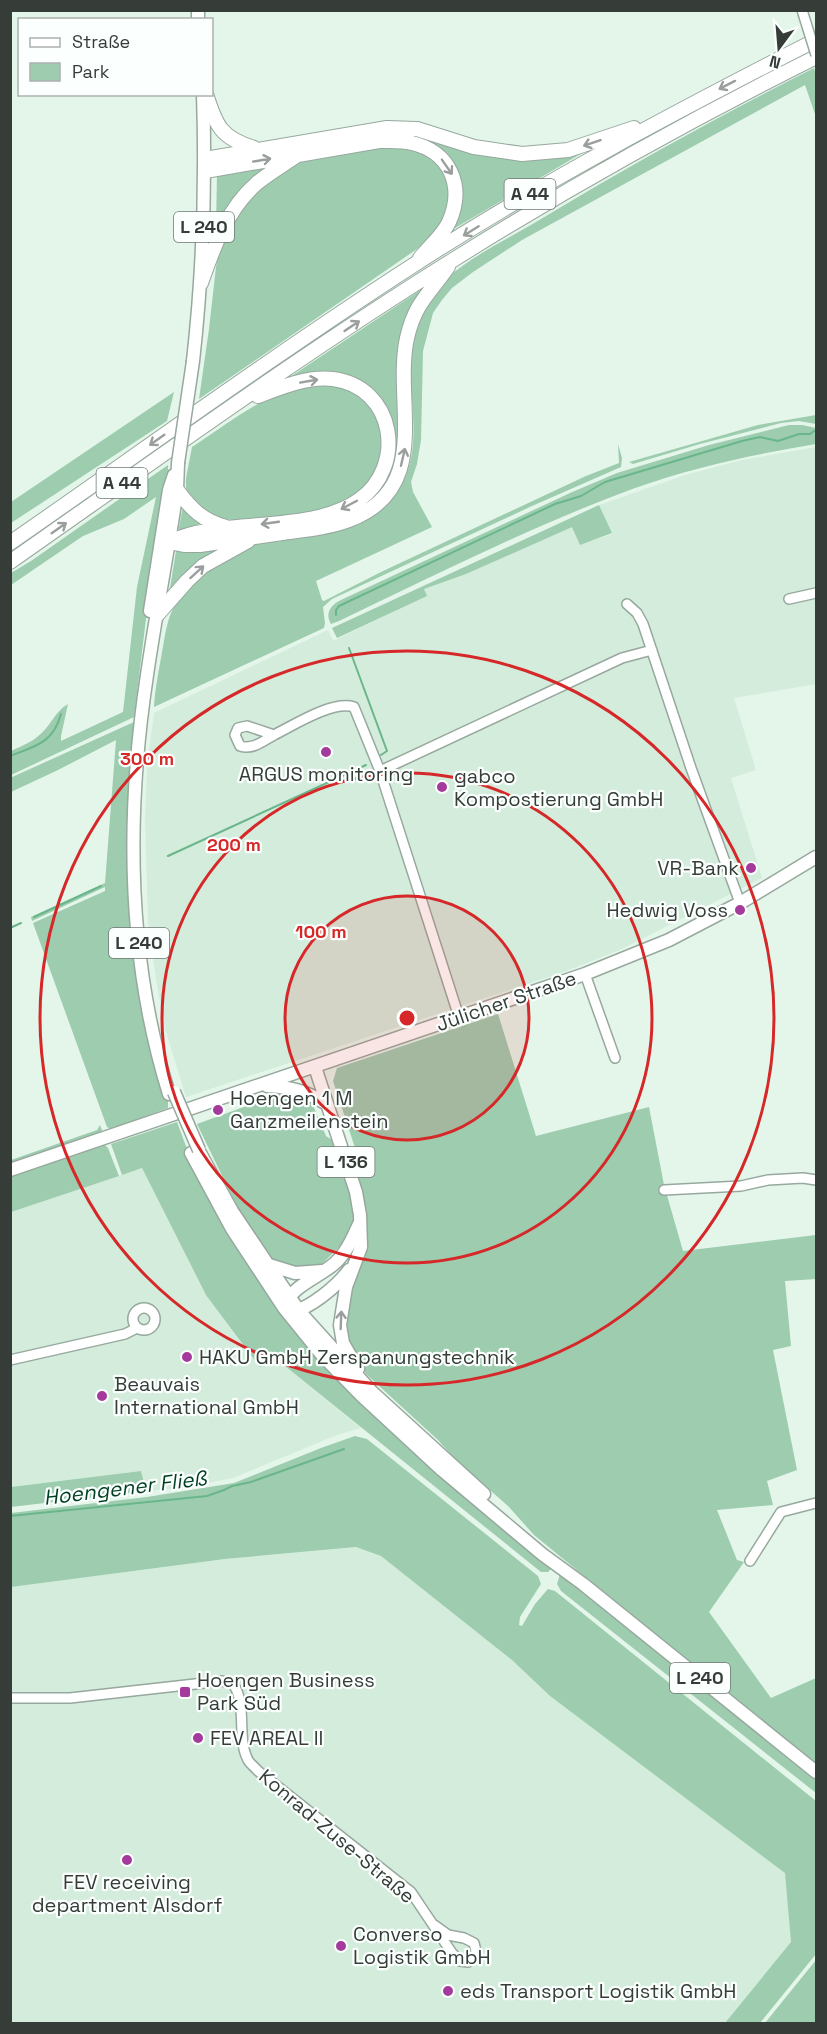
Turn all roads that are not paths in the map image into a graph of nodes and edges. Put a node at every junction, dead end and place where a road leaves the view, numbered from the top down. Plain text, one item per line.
1 (802, 10) edge
2 (816, 40) edge
3 (816, 56) edge
4 (205, 96) edge
5 (206, 96) edge
6 (648, 127) junction
7 (259, 148) junction
8 (300, 153) junction
9 (205, 165) junction
10 (452, 260) junction
11 (414, 265) junction
12 (201, 283) junction
13 (233, 405) junction
14 (178, 463) junction
15 (177, 490) junction
16 (231, 528) junction
17 (257, 536) junction
18 (169, 542) junction
19 (10, 543) edge
20 (10, 562) edge
21 (816, 593) edge
22 (789, 599) dead end
23 (627, 604) dead end
24 (157, 615) junction
25 (652, 650) junction
26 (147, 675) junction
27 (274, 735) dead end
28 (380, 771) junction
29 (816, 857) edge
30 (740, 903) junction
31 (585, 974) junction
32 (459, 1017) junction
33 (615, 1058) dead end
34 (315, 1067) junction
35 (261, 1085) junction
36 (327, 1104) junction
37 (195, 1151) junction
38 (10, 1170) edge
39 (816, 1180) edge
40 (664, 1190) dead end
41 (360, 1221) junction
42 (266, 1264) junction
43 (353, 1265) junction
44 (326, 1270) junction
45 (290, 1307) junction
46 (137, 1328) dead end
47 (10, 1360) edge
48 (372, 1392) junction
49 (816, 1503) edge
50 (543, 1551) junction
51 (750, 1561) dead end
52 (10, 1698) edge
53 (816, 1772) edge
54 (434, 1925) junction

1 - 3 street, bridge
2 -> 6 highway, A 44
3 - 10 highway, A 44
4 - 9 main road, L 240
5 - 7 highway
6 -> 7 highway
6 -> 11 highway, A 44
7 - 9 highway
9 -> 8 highway
8 -> 11 highway
8 - 12 highway
9 - 12 main road, L 240
13 -> 10 highway, A 44
17 -> 10 highway
11 -> 19 highway, A 44
12 - 14 main road, L 240, bridge
13 -> 16 highway
20 -> 13 highway, A 44
14 - 15 main road, L 240
14 - 26 main road, L 240
15 - 16 highway
15 - 18 main road, L 240
16 - 18 highway
17 - 18 highway
24 -> 17 highway
18 - 24 main road, L 240
21 - 22 street
23 - 25 street
24 - 26 main road, L 240
25 - 28 street
25 - 30 street
26 - 37 main road, L 240
27 - 28 street
28 - 32 street
29 - 30 main road, Jülicher Straße
30 - 31 main road, Jülicher Straße
31 - 32 main road, Jülicher Straße
31 - 33 street
32 - 34 main road, Jülicher Straße
34 - 35 main road, Jülicher Straße
34 - 36 main road, L 136
35 - 36 main road
35 - 38 main road, Jülicher Straße
36 - 41 main road, L 136
37 - 42 main road, L 240
37 - 45 main road, L 240
39 - 40 street
41 - 43 main road, L 136
41 - 44 main road
42 - 44 main road
42 - 45 main road, L 240
43 - 45 main road, L 136
48 -> 43 main road, L 136
44 - 45 main road
45 - 48 main road, L 240
45 - 50 main road, L 240
46 - 47 street
48 - 50 main road, L 240
49 - 51 street
50 - 53 main road, L 240
52 - 54 street, Konrad-Zuse-Straße
54 - 54 street, Konrad-Zuse-Straße

